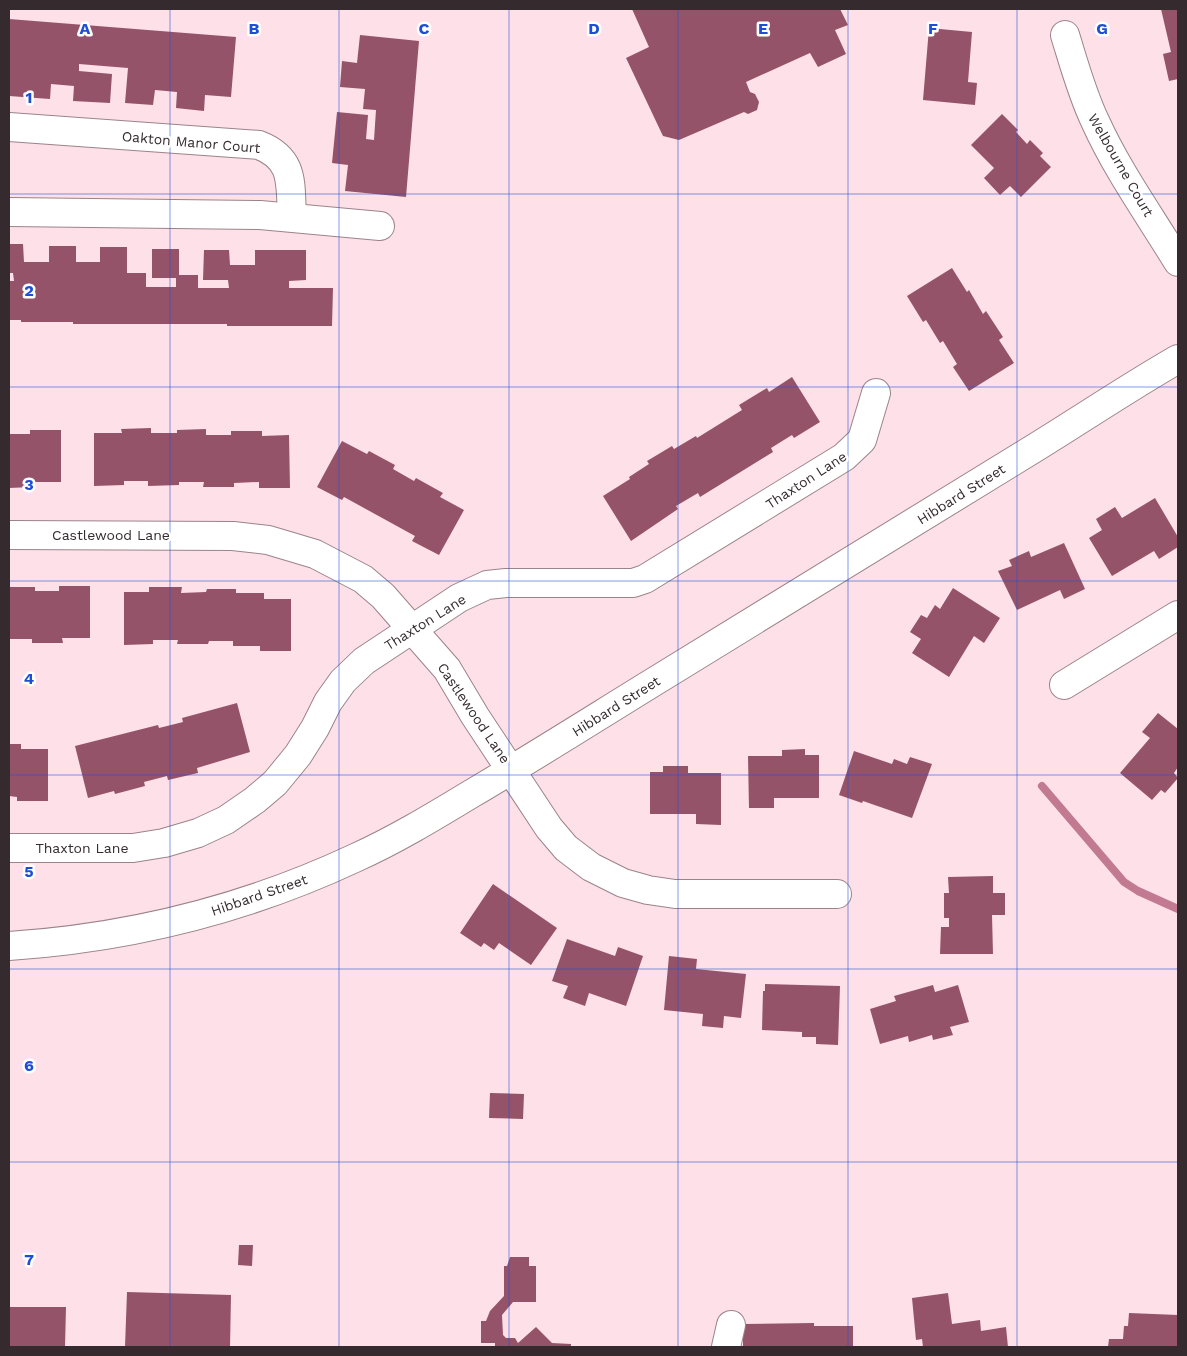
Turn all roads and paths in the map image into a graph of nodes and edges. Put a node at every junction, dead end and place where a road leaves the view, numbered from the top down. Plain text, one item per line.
1 (1065, 35) dead end
2 (9, 127) edge
3 (9, 212) edge
4 (292, 217) junction
5 (380, 226) dead end
6 (1178, 262) edge
7 (1178, 359) edge
8 (876, 393) dead end
9 (9, 535) edge
10 (1178, 615) edge
11 (413, 629) junction
12 (1064, 685) dead end
13 (512, 770) junction
14 (9, 848) edge
15 (837, 894) dead end
16 (9, 946) edge

1 - 6 street, Welbourne Court
2 - 4 street, Oakton Manor Court
3 - 4 street
4 - 5 street
7 - 13 street, Hibbard Street
8 - 11 street, Thaxton Lane
9 - 11 street, Castlewood Lane
10 - 12 street
11 - 13 street, Castlewood Lane
11 - 14 street, Thaxton Lane
13 - 15 street, Castlewood Lane
13 - 16 street, Hibbard Street

